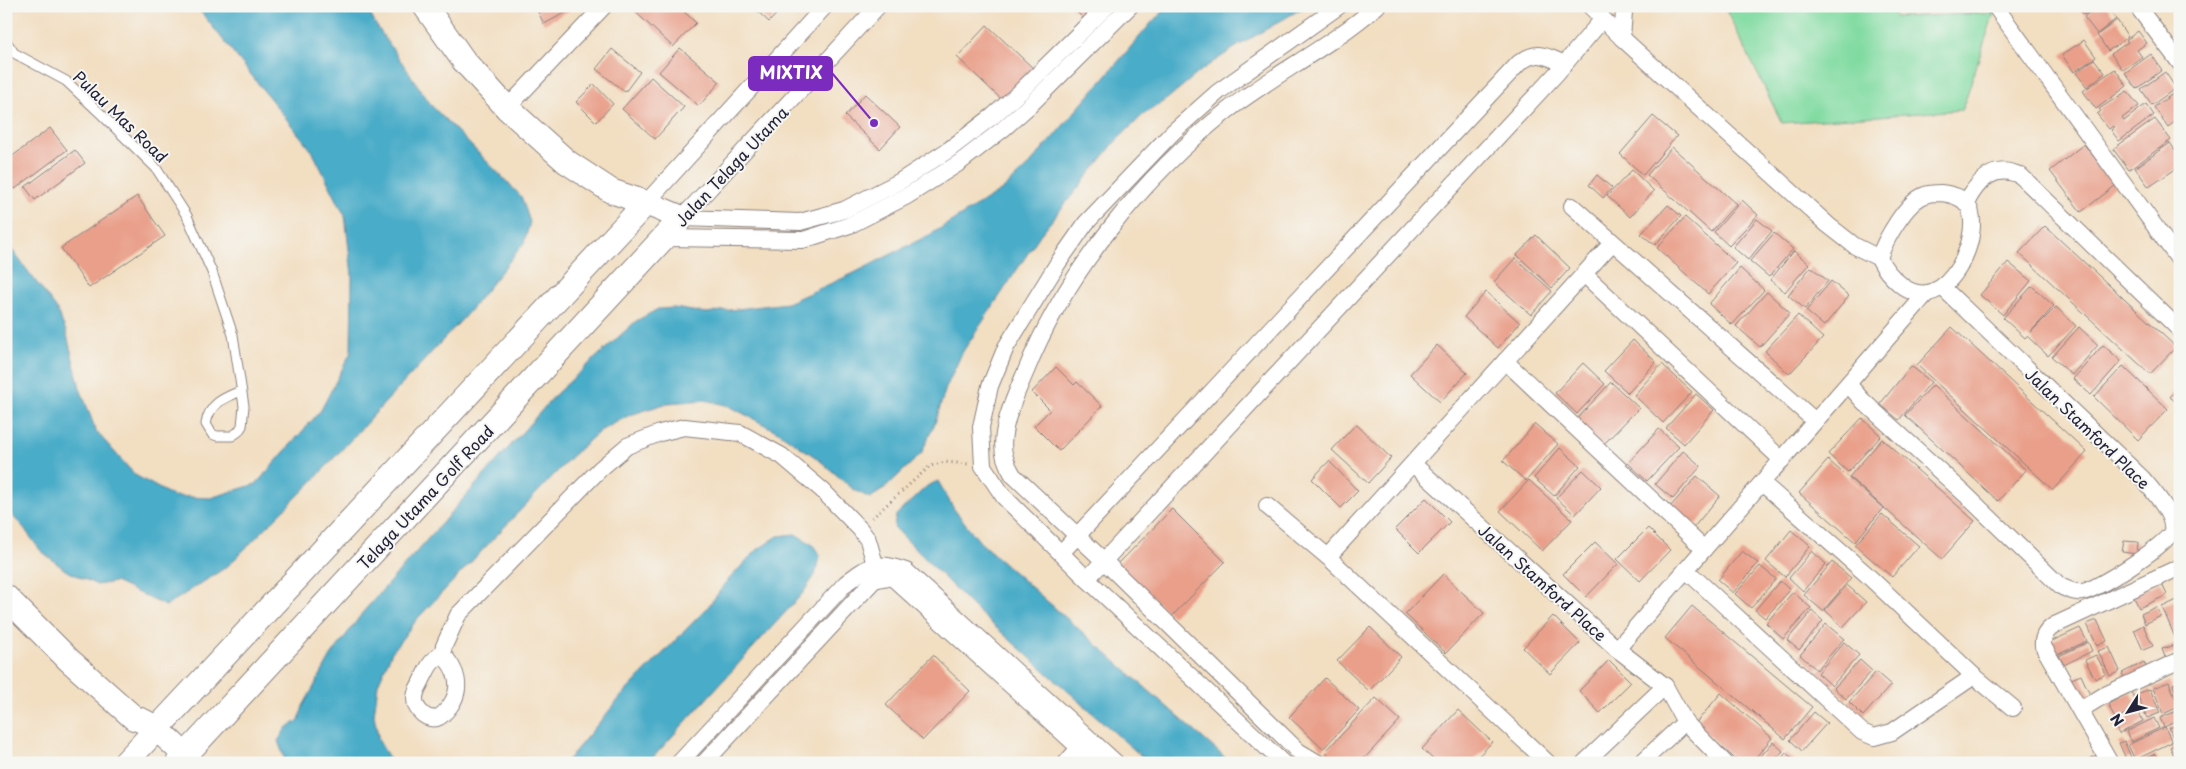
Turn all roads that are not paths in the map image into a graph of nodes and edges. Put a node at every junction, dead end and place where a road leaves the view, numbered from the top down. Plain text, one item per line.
1 (425, 6) edge
2 (825, 6) edge
3 (878, 6) edge
4 (1107, 6) edge
5 (1130, 6) edge
6 (1339, 6) edge
7 (1377, 6) edge
8 (1590, 6) edge
9 (1622, 6) edge
10 (1995, 6) edge
11 (2137, 6) edge
12 (603, 7) edge
13 (1602, 20) junction
14 (1622, 38) junction
15 (6, 41) edge
16 (10, 53) edge
17 (1565, 64) junction
18 (2180, 64) edge
19 (507, 108) junction
20 (610, 191) junction
21 (646, 202) junction
22 (1966, 203) junction
23 (1572, 206) dead end
24 (682, 218) junction
25 (630, 222) junction
26 (665, 238) junction
27 (1612, 243) junction
28 (1879, 258) junction
29 (2180, 261) edge
30 (1584, 274) junction
31 (1942, 287) junction
32 (1926, 294) junction
33 (2180, 330) edge
34 (1505, 361) junction
35 (1848, 384) junction
36 (240, 391) junction
37 (1815, 421) junction
38 (1782, 460) junction
39 (1413, 464) junction
40 (1762, 483) junction
41 (1267, 506) dead end
42 (1078, 536) junction
43 (1704, 549) junction
44 (1061, 553) junction
45 (1328, 557) junction
46 (1104, 560) junction
47 (2180, 567) edge
48 (1686, 570) junction
49 (877, 571) junction
50 (1087, 579) junction
51 (6, 597) edge
52 (1617, 649) junction
53 (442, 654) dead end
54 (2180, 660) edge
55 (1974, 676) junction
56 (1665, 686) junction
57 (2013, 708) dead end
58 (2080, 710) junction
59 (1685, 722) junction
60 (151, 735) junction
61 (1084, 743) junction
62 (1101, 760) edge
63 (181, 761) edge
64 (125, 763) edge
65 (679, 763) edge
66 (704, 763) edge
67 (1066, 763) edge
68 (1283, 763) edge
69 (1318, 763) edge
70 (1548, 763) edge
71 (1584, 763) edge
72 (1641, 763) edge
73 (1725, 763) edge
74 (2110, 763) edge

1 - 19 main road
2 - 21 street
3 - 24 street, Jalan Telaga Utama
4 - 24 street
5 - 26 street
6 - 44 street
7 - 42 street
8 - 13 street
9 - 14 street
10 - 29 street
11 - 18 street
12 - 19 street
13 - 14 street
13 - 17 street
14 - 28 street
15 - 16 lane, Pulau Mas Road
16 - 36 lane, Pulau Mas Road
17 - 42 street
17 - 46 street
19 - 20 main road
20 - 21 main road
20 - 25 main road
21 - 24 main road
21 - 25 main road
22 - 28 street
22 - 31 street, Jalan Stamford Place
22 - 33 street
23 - 27 street
24 - 26 main road, Jalan Telaga Utama
25 - 26 main road
25 - 60 main road
26 - 63 main road, Telaga Utama Golf Road
27 - 30 street
27 - 37 street
28 - 32 street
30 - 34 street
30 - 38 street
31 - 32 street, Jalan Stamford Place
31 - 35 street, Jalan Stamford Place
32 - 35 street, Jalan Stamford Place
34 - 39 street
34 - 43 street
35 - 37 street, Jalan Stamford Place
36 - 36 lane, Pulau Mas Road
37 - 38 street, Jalan Stamford Place
38 - 40 street, Jalan Stamford Place
39 - 45 street
39 - 52 street, Jalan Stamford Place
40 - 43 street, Jalan Stamford Place
40 - 55 street
41 - 45 street
42 - 44 street
42 - 46 street
43 - 48 street, Jalan Stamford Place
44 - 50 street
45 - 70 street
46 - 50 street
46 - 69 street
47 - 58 street
48 - 52 street, Jalan Stamford Place
48 - 55 street
49 - 53 street
49 - 61 street
49 - 65 street
49 - 66 street
50 - 68 street
51 - 60 main road
52 - 56 street
54 - 58 street
55 - 57 street
56 - 59 street
56 - 71 street
58 - 74 street
59 - 72 street
59 - 73 street
60 - 63 main road
60 - 64 main road
61 - 62 street
61 - 67 street

